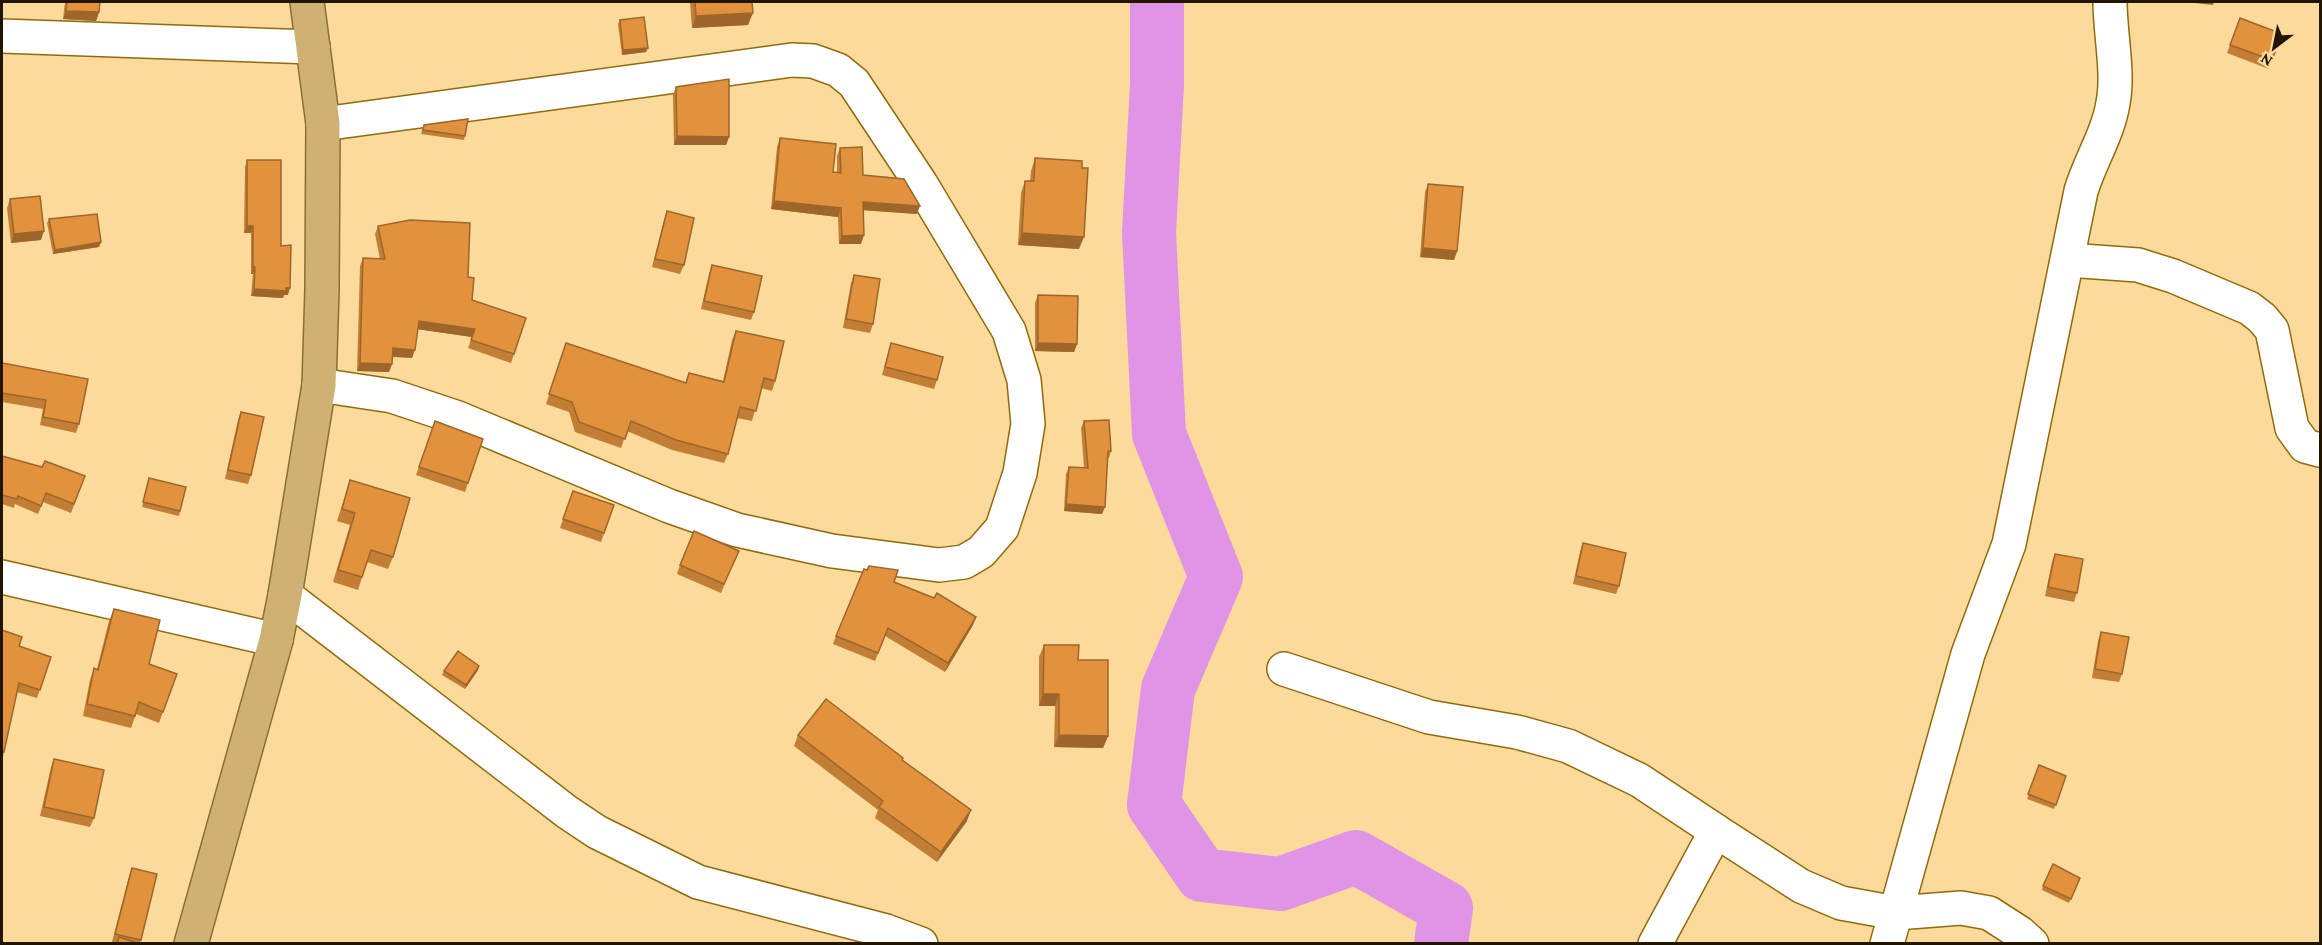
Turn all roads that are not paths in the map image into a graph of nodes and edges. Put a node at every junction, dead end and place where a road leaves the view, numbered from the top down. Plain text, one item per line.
1 (307, 2) edge
2 (2110, 2) edge
3 (2, 36) edge
4 (314, 47) junction
5 (323, 124) junction
6 (2068, 260) junction
7 (319, 385) junction
8 (2320, 450) edge
9 (2, 577) edge
10 (285, 595) junction
11 (276, 640) junction
12 (1284, 669) dead end
13 (1716, 831) junction
14 (1891, 928) edge
15 (191, 944) edge
16 (921, 944) edge
17 (1655, 944) edge
18 (2032, 944) edge

1 - 4 highway
2 - 6 street
3 - 4 street
4 - 5 highway
5 - 7 highway
5 - 7 street
6 - 8 street
6 - 14 street
7 - 10 highway
9 - 11 street
10 - 11 highway
10 - 16 street
11 - 15 highway
12 - 13 street
13 - 14 street
13 - 17 street
14 - 18 street

